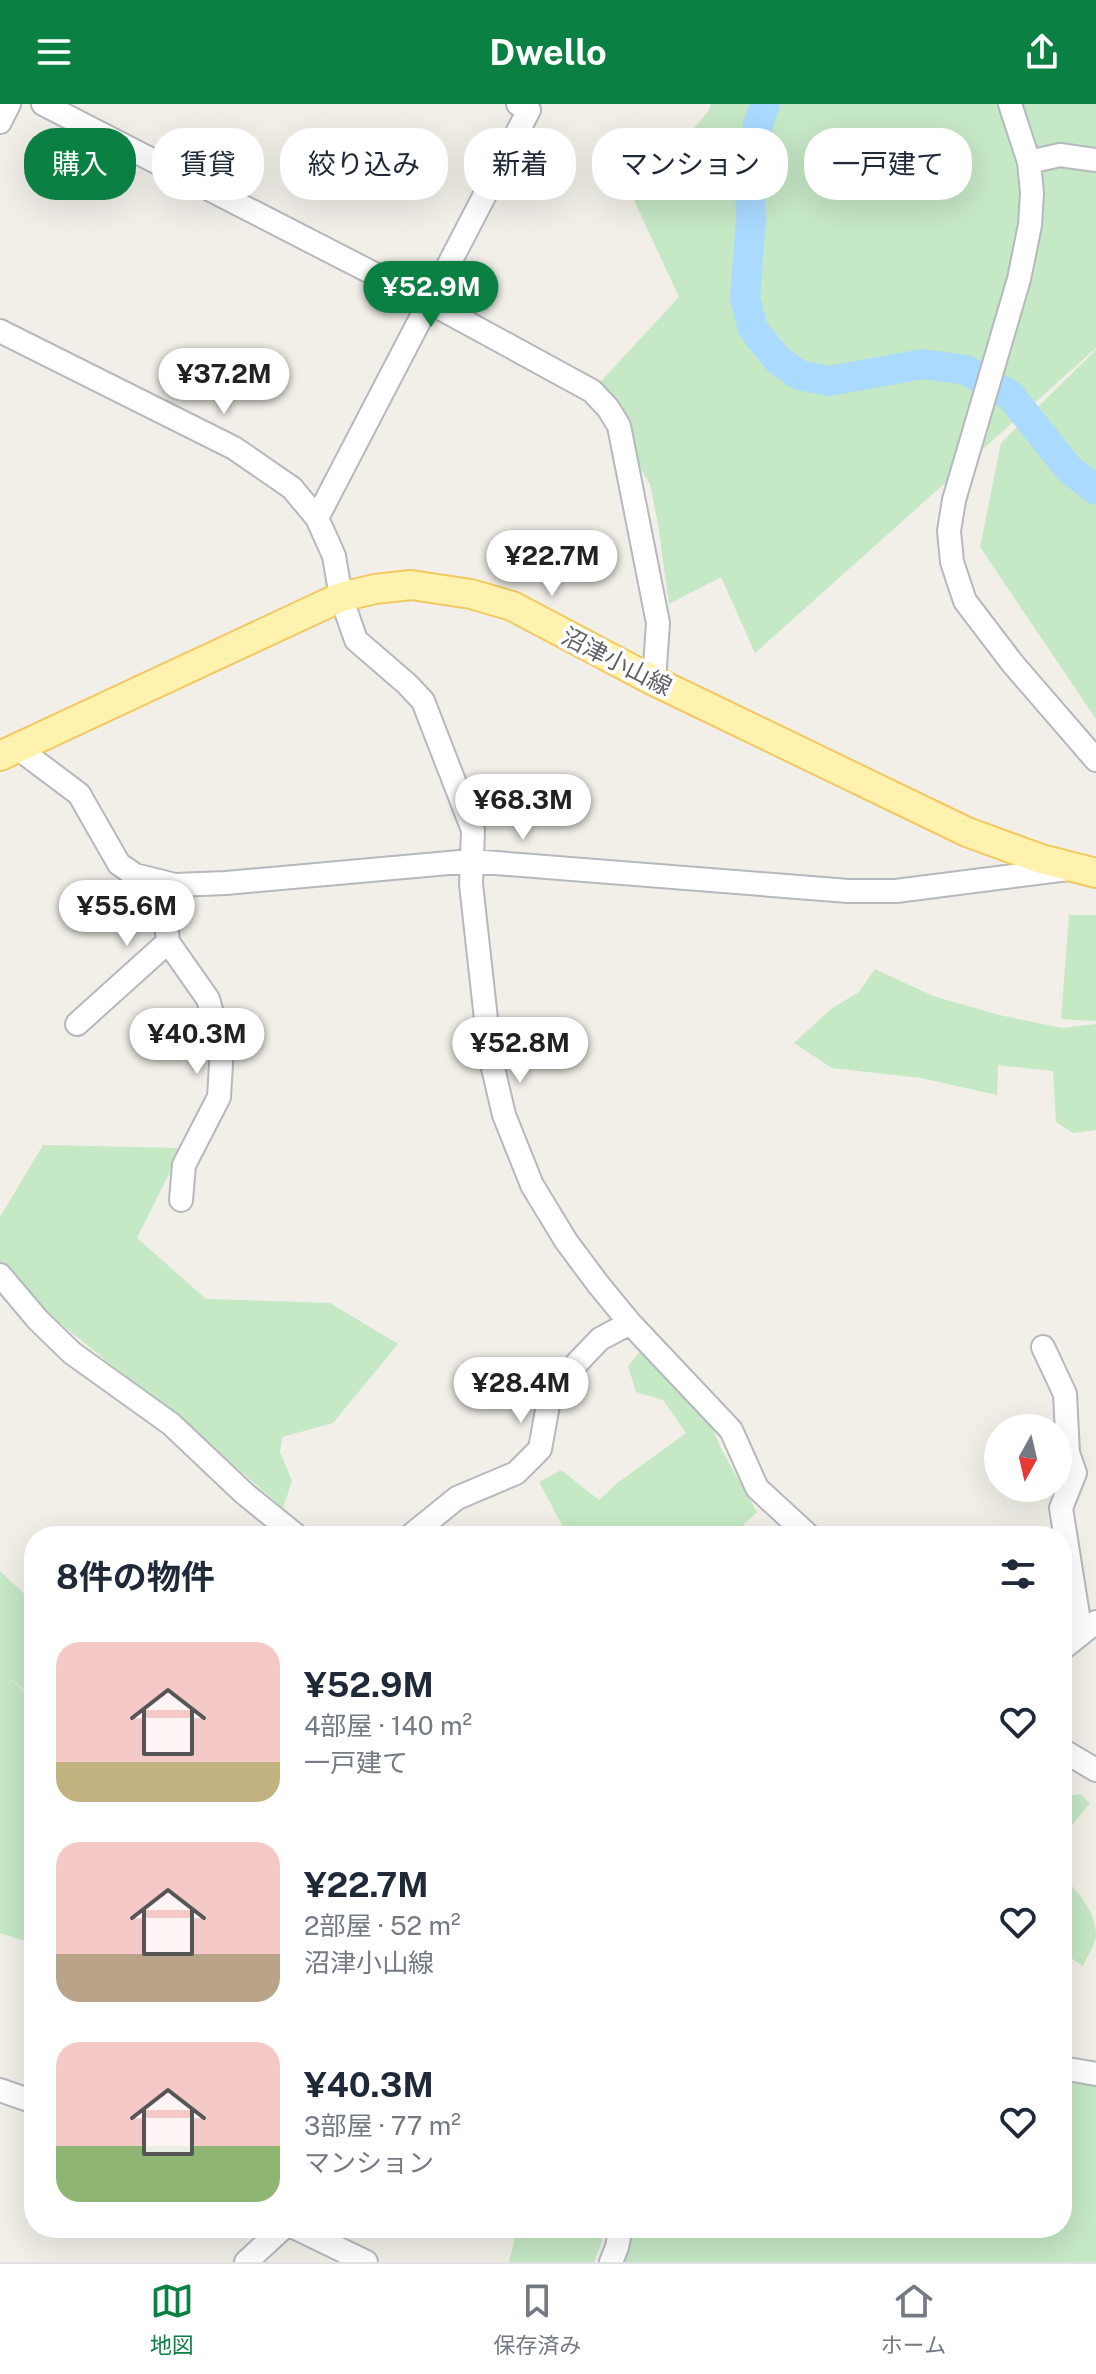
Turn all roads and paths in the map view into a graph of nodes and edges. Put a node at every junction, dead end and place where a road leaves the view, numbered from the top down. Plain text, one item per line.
1 (9, 104) edge
2 (43, 104) edge
3 (518, 104) edge
4 (1010, 104) edge
5 (0, 122) edge
6 (1096, 160) edge
7 (1029, 162) junction
8 (429, 302) junction
9 (0, 331) edge
10 (317, 518) junction
11 (341, 597) junction
12 (654, 681) junction
13 (9, 753) edge
14 (1096, 760) edge
15 (471, 861) junction
16 (1084, 871) edge
17 (175, 885) junction
18 (168, 942) junction
19 (77, 1024) dead end
20 (181, 1200) dead end
21 (0, 1275) edge
22 (630, 1323) junction
23 (1043, 1347) dead end
24 (285, 1526) edge
25 (422, 1526) edge
26 (798, 1526) edge
27 (1064, 1526) edge
28 (1072, 1577) edge
29 (1090, 1627) edge
30 (1072, 1641) edge
31 (1072, 1756) edge
32 (1096, 1770) edge
33 (1072, 2070) edge
34 (1096, 2074) edge
35 (0, 2090) edge
36 (24, 2098) edge
37 (272, 2238) edge
38 (317, 2238) edge
39 (619, 2238) edge
40 (246, 2262) edge
41 (366, 2262) edge
42 (611, 2262) edge

1 - 5 street
2 - 8 street
3 - 8 street
4 - 7 street
6 - 7 street
7 - 14 street
8 - 10 street
8 - 12 street
9 - 10 street
10 - 11 street
11 - 12 main road, 沼津小山線
11 - 13 main road, 沼津小山線
11 - 15 street
12 - 16 main road, 沼津小山線
13 - 17 street
15 - 16 street
15 - 17 street
15 - 22 street
17 - 18 street
18 - 19 street
18 - 20 street
21 - 24 street
22 - 25 street
22 - 26 street
23 - 27 street
28 - 29 street
29 - 30 street
31 - 32 street
33 - 34 street
35 - 36 street
37 - 40 street
38 - 41 street
39 - 42 street

